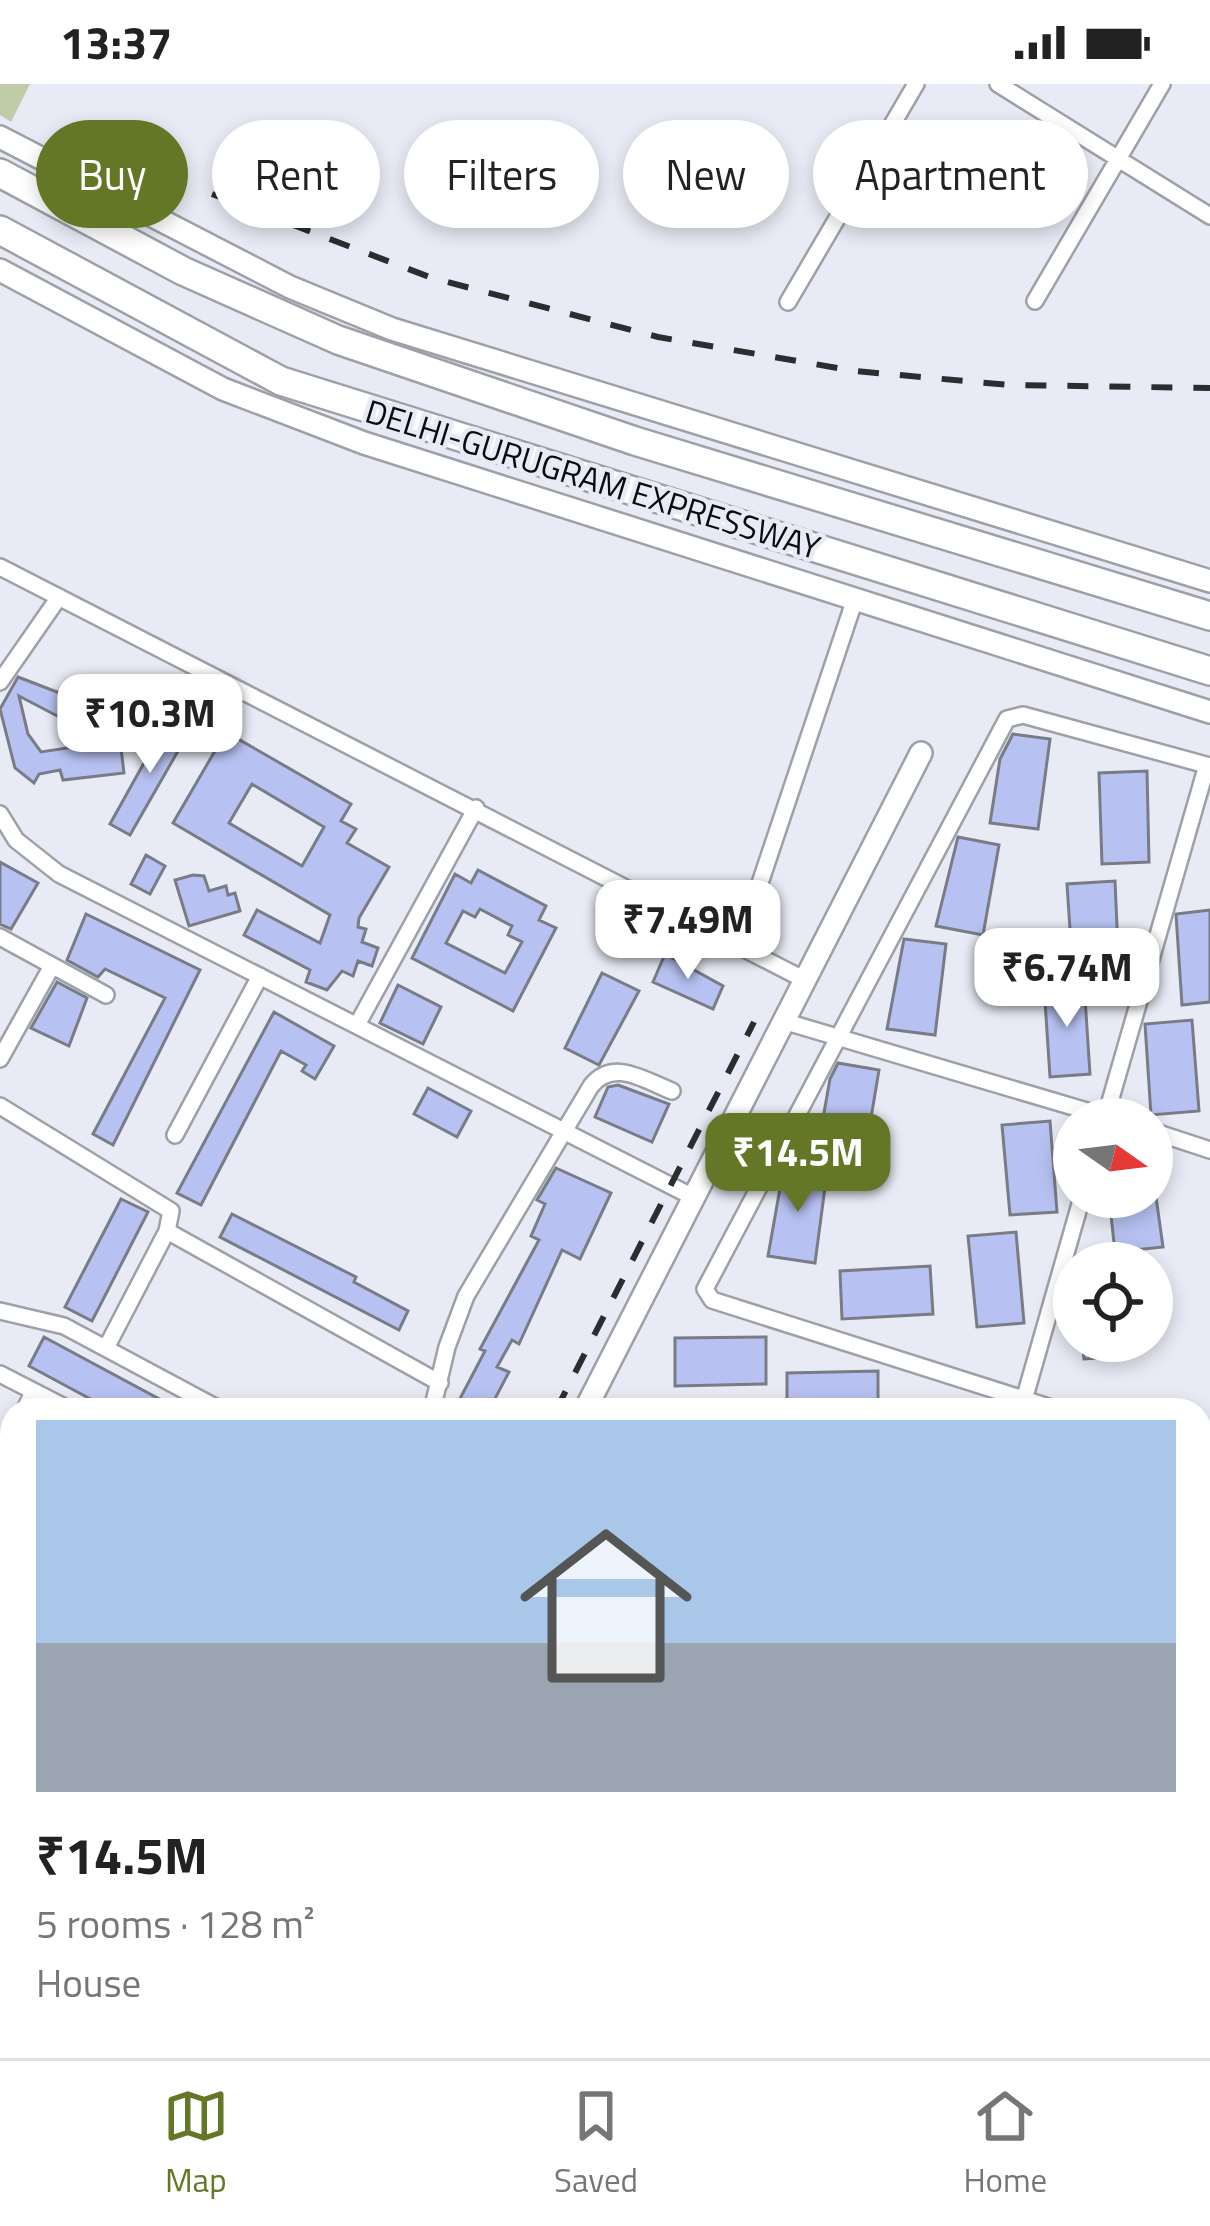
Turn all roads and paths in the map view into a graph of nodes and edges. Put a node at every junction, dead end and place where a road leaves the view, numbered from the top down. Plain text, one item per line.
1 (916, 84) edge
2 (998, 84) edge
3 (1162, 84) edge
4 (0, 136) edge
5 (1118, 158) junction
6 (0, 173) edge
7 (1210, 215) edge
8 (0, 230) edge
9 (0, 270) edge
10 (1035, 301) dead end
11 (788, 302) dead end
12 (0, 567) edge
13 (1210, 581) edge
14 (59, 597) junction
15 (854, 602) junction
16 (1210, 616) edge
17 (1210, 671) edge
18 (0, 682) edge
19 (1210, 712) edge
20 (921, 753) dead end
21 (1208, 766) edge
22 (476, 808) junction
23 (3, 829) edge
24 (0, 937) edge
25 (740, 943) junction
26 (52, 966) junction
27 (260, 976) junction
28 (805, 980) junction
29 (106, 995) dead end
30 (783, 1021) junction
31 (357, 1025) junction
32 (840, 1036) junction
33 (0, 1060) edge
34 (672, 1091) dead end
35 (1114, 1098) edge
36 (1053, 1101) edge
37 (0, 1106) edge
38 (562, 1129) junction
39 (175, 1135) dead end
40 (1173, 1138) edge
41 (1210, 1150) edge
42 (694, 1197) junction
43 (1076, 1218) edge
44 (166, 1231) junction
45 (0, 1311) edge
46 (106, 1348) junction
47 (0, 1374) edge
48 (440, 1383) junction
49 (31, 1390) junction
50 (27, 1398) edge
51 (47, 1398) edge
52 (199, 1398) edge
53 (436, 1398) edge
54 (591, 1398) edge
55 (1003, 1398) edge
56 (1025, 1398) edge

1 - 11 street
2 - 5 street
3 - 5 street
4 - 13 main road
5 - 7 street
5 - 10 street
6 - 16 highway, DELHI-GURUGRAM EXPRESSWAY
8 - 17 highway, DELHI-GURUGRAM EXPRESSWAY
9 - 15 main road
12 - 14 street
14 - 18 street
14 - 22 street
15 - 19 main road
15 - 25 street
20 - 28 main road
21 - 32 street
21 - 35 street
22 - 25 street
22 - 31 street
23 - 27 street
24 - 26 street
25 - 28 street
26 - 29 street
26 - 33 street
27 - 31 street
27 - 39 street
28 - 30 main road
30 - 32 street
30 - 42 main road
31 - 38 street
32 - 36 street
32 - 55 street
34 - 38 street
37 - 44 street
38 - 42 street
38 - 48 street
40 - 41 street
42 - 54 main road
43 - 56 street
44 - 46 street
44 - 48 street
45 - 46 street
46 - 52 street
47 - 49 street
48 - 53 street
49 - 50 lane
49 - 51 street

